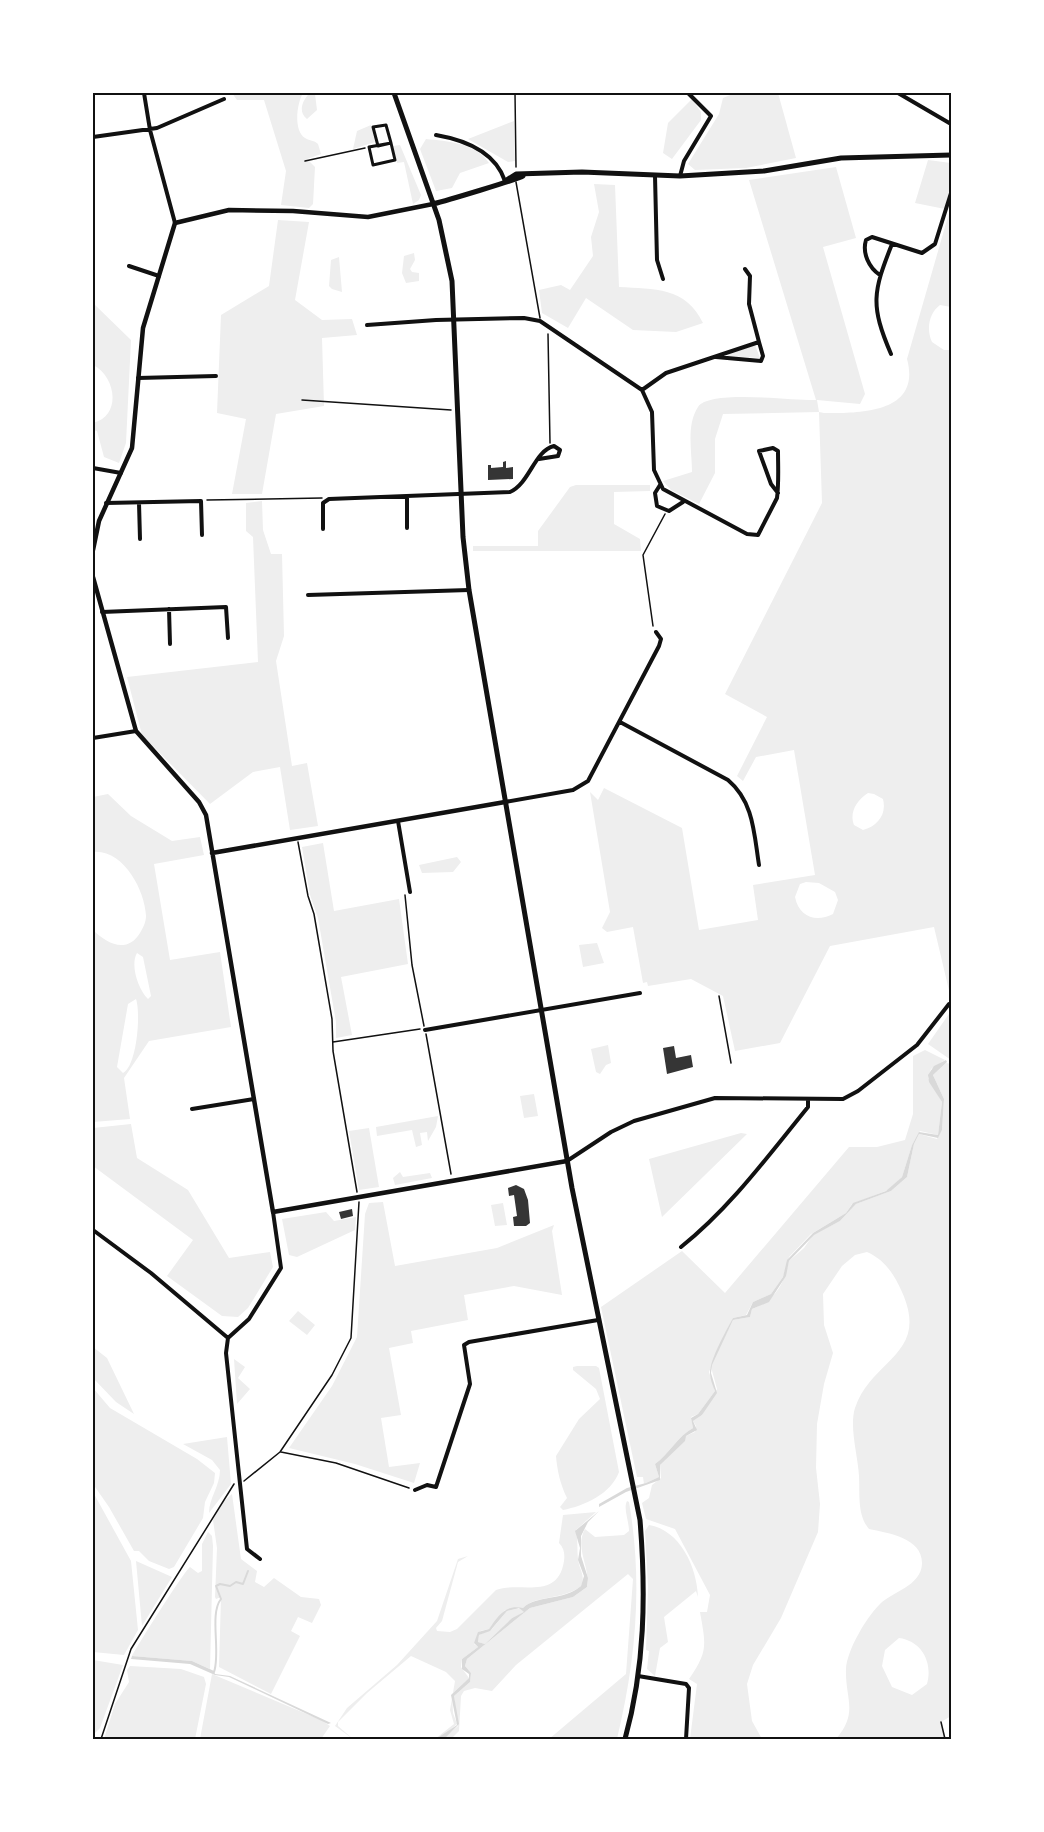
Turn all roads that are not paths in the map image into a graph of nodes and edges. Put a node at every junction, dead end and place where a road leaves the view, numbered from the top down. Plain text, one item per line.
1 (144, 93) edge
2 (394, 93) edge
3 (688, 93) edge
4 (898, 93) edge
5 (224, 99) dead end
6 (951, 124) edge
7 (150, 130) junction
8 (436, 135) dead end
9 (93, 137) edge
10 (391, 143) junction
11 (378, 146) junction
12 (951, 154) edge
13 (655, 176) junction
14 (680, 176) junction
15 (515, 178) junction
16 (505, 181) junction
17 (951, 193) edge
18 (433, 204) junction
19 (175, 223) junction
20 (892, 244) junction
21 (129, 266) dead end
22 (745, 269) dead end
23 (880, 275) junction
24 (159, 276) junction
25 (663, 279) dead end
26 (456, 320) junction
27 (540, 321) junction
28 (367, 325) dead end
29 (759, 342) junction
30 (891, 354) dead end
31 (716, 357) junction
32 (216, 376) dead end
33 (138, 378) junction
34 (642, 390) junction
35 (539, 459) junction
36 (93, 468) edge
37 (121, 473) junction
38 (660, 485) junction
39 (778, 493) junction
40 (461, 495) junction
41 (407, 497) junction
42 (683, 502) junction
43 (105, 503) junction
44 (139, 503) junction
45 (407, 528) dead end
46 (323, 529) dead end
47 (94, 533) edge
48 (202, 535) dead end
49 (140, 538) dead end
50 (93, 550) edge
51 (93, 577) edge
52 (469, 590) junction
53 (308, 595) dead end
54 (169, 609) junction
55 (102, 612) junction
56 (656, 632) road end
57 (228, 638) dead end
58 (170, 644) dead end
59 (620, 722) junction
60 (136, 731) junction
61 (93, 738) edge
62 (505, 802) junction
63 (398, 821) junction
64 (212, 853) junction
65 (759, 865) dead end
66 (410, 892) road end
67 (640, 993) dead end
68 (949, 1004) dead end
69 (541, 1010) junction
70 (425, 1030) road end
71 (254, 1099) junction
72 (808, 1100) junction
73 (192, 1109) dead end
74 (567, 1161) junction
75 (273, 1212) junction
76 (93, 1230) edge
77 (681, 1247) dead end
78 (598, 1320) junction
79 (228, 1338) junction
80 (415, 1490) road end
81 (260, 1559) dead end
82 (638, 1676) junction
83 (941, 1722) dead end
84 (626, 1739) edge
85 (686, 1739) edge
86 (945, 1739) edge

1 - 7 street
2 - 18 main road
3 - 14 street
4 - 6 street
5 - 7 street
7 - 9 street
7 - 19 street
8 - 16 street
10 - 11 street
10 - 11 street
10 - 11 street
12 - 14 main road
13 - 14 main road
13 - 15 main road
13 - 25 street
15 - 16 main road
15 - 27 lane
16 - 18 main road
17 - 20 street
18 - 19 street
18 - 26 main road
19 - 24 street
20 - 23 street
20 - 23 street
21 - 24 street
22 - 29 street
23 - 30 street
24 - 33 street
26 - 27 street
26 - 28 street
26 - 40 main road
27 - 34 street
29 - 31 street
29 - 31 street
31 - 34 street
32 - 33 street
33 - 37 street
34 - 38 street
35 - 35 street
35 - 40 street
36 - 37 street
37 - 43 street
38 - 42 street
38 - 42 street
39 - 39 street
39 - 42 street
40 - 41 street
40 - 52 main road
41 - 45 street
41 - 46 street
43 - 44 street
43 - 47 street
44 - 48 street
44 - 49 street
47 - 50 street
51 - 55 street
52 - 53 street
52 - 62 main road
54 - 55 street
54 - 57 street
54 - 58 street
55 - 60 street
56 - 59 street
59 - 62 street
59 - 65 street
60 - 61 street
60 - 64 street
62 - 63 street
62 - 69 main road
63 - 64 street
63 - 66 street
64 - 71 street
67 - 69 street
68 - 72 street
69 - 70 street
69 - 74 main road
71 - 73 street
71 - 75 street
72 - 74 street
72 - 77 street
74 - 75 street
74 - 78 main road
75 - 79 street
76 - 79 street
78 - 80 street
78 - 82 main road
79 - 81 street
82 - 84 main road
82 - 85 street
83 - 86 lane

